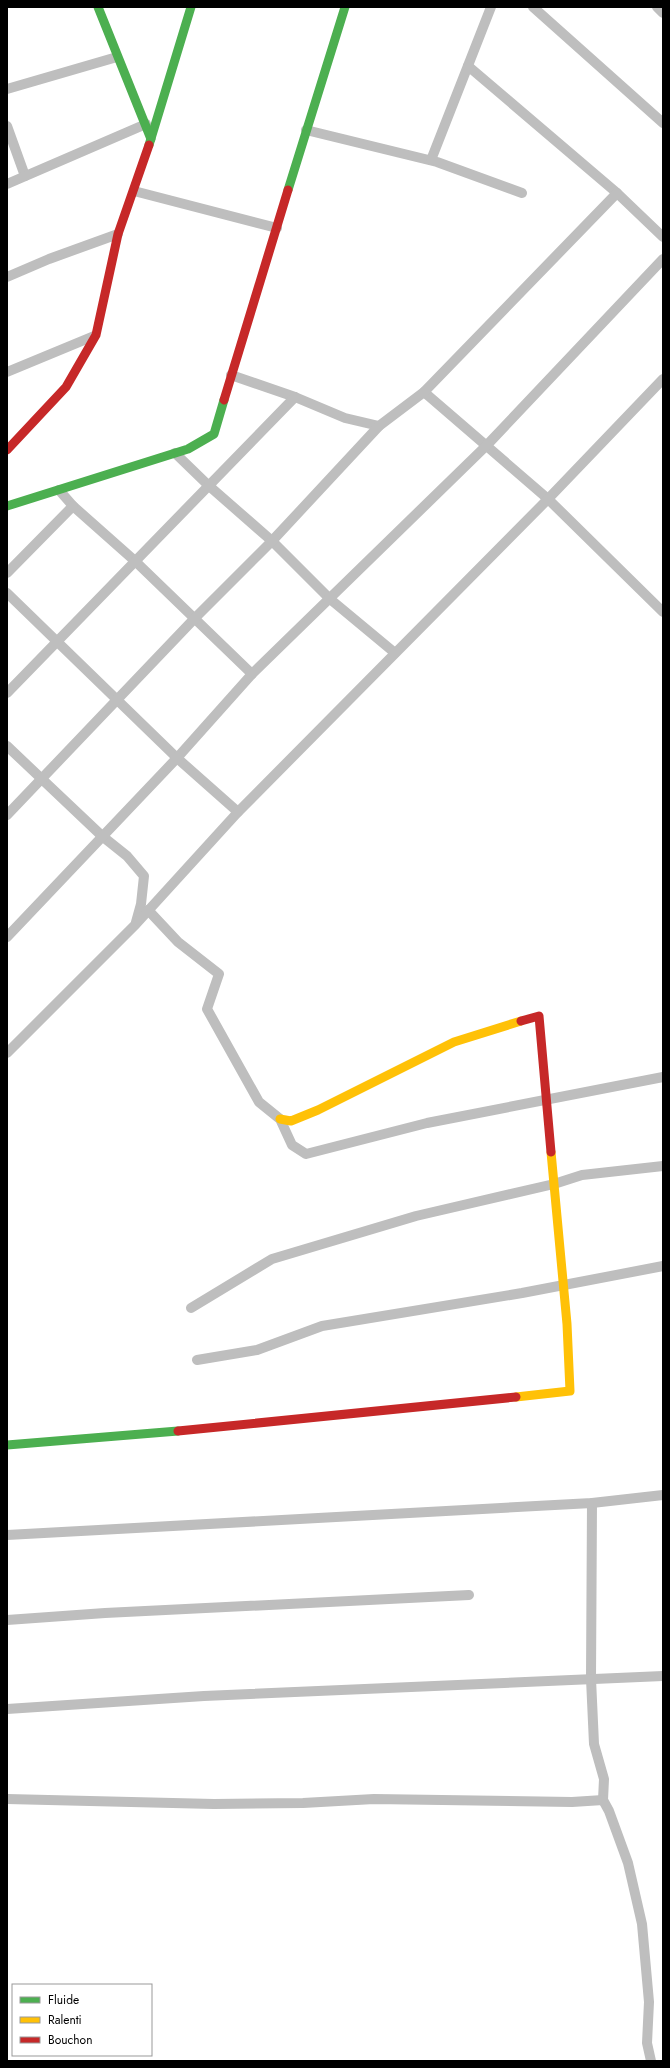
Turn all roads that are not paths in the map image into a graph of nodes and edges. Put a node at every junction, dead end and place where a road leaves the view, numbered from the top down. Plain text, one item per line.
1 (98, 7) edge
2 (191, 7) edge
3 (345, 7) edge
4 (491, 7) edge
5 (532, 7) edge
6 (657, 7) edge
7 (663, 13) edge
8 (117, 57) junction
9 (468, 66) junction
10 (7, 89) edge
11 (663, 123) edge
12 (146, 124) junction
13 (7, 126) edge
14 (306, 130) junction
15 (151, 139) junction
16 (431, 160) junction
17 (25, 176) junction
18 (7, 184) edge
19 (134, 191) junction
20 (522, 193) dead end
21 (617, 193) junction
22 (277, 228) junction
23 (118, 234) junction
24 (663, 237) edge
25 (663, 258) edge
26 (7, 277) edge
27 (96, 335) junction
28 (7, 372) edge
29 (231, 375) junction
30 (663, 379) edge
31 (424, 392) junction
32 (295, 397) junction
33 (379, 426) junction
34 (487, 445) junction
35 (7, 450) edge
36 (175, 453) junction
37 (208, 485) junction
38 (59, 490) junction
39 (548, 499) junction
40 (7, 506) edge
41 (73, 506) junction
42 (272, 541) junction
43 (135, 561) junction
44 (7, 573) edge
45 (7, 593) edge
46 (330, 599) junction
47 (663, 612) edge
48 (195, 618) junction
49 (58, 641) junction
50 (396, 653) junction
51 (252, 674) junction
52 (7, 693) edge
53 (118, 700) junction
54 (7, 746) edge
55 (177, 758) junction
56 (42, 780) junction
57 (238, 812) junction
58 (7, 815) edge
59 (102, 836) junction
60 (148, 910) junction
61 (136, 924) junction
62 (7, 938) edge
63 (7, 1053) edge
64 (663, 1077) edge
65 (546, 1099) junction
66 (280, 1119) junction
67 (663, 1166) edge
68 (554, 1184) junction
69 (663, 1266) edge
70 (563, 1285) junction
71 (191, 1308) dead end
72 (197, 1360) dead end
73 (7, 1445) edge
74 (663, 1495) edge
75 (592, 1503) junction
76 (7, 1535) edge
77 (469, 1595) dead end
78 (7, 1620) edge
79 (663, 1676) edge
80 (591, 1679) junction
81 (7, 1709) edge
82 (7, 1799) edge
83 (603, 1800) junction
84 (651, 2061) edge

1 - 8 main road
2 - 15 main road
3 - 14 main road
4 - 9 street
5 - 11 street
6 - 7 street
8 - 10 street
8 - 12 main road
9 - 16 street
9 - 21 street
12 - 15 main road
12 - 17 street
13 - 17 street
14 - 16 street
14 - 22 main road
15 - 19 main road
16 - 20 street
17 - 18 street
19 - 22 street
19 - 23 main road
21 - 24 street
21 - 31 street
22 - 29 main road
23 - 26 street
23 - 27 main road
25 - 34 street
27 - 28 street
27 - 35 main road
29 - 32 street
29 - 36 main road
30 - 39 street
31 - 33 street
31 - 34 street
32 - 33 street
32 - 37 street
33 - 42 street
34 - 39 street
34 - 46 street
36 - 37 street
36 - 38 main road
37 - 42 street
37 - 43 street
38 - 40 main road
38 - 41 street
39 - 47 street
39 - 50 street
41 - 43 street
41 - 44 street
42 - 46 street
42 - 48 street
43 - 48 street
43 - 49 street
45 - 49 street
46 - 50 street
46 - 51 street
48 - 51 street
48 - 53 street
49 - 52 street
49 - 53 street
50 - 57 street
51 - 55 street
53 - 55 street
53 - 56 street
54 - 56 street
55 - 57 street
55 - 59 street
56 - 58 street
56 - 59 street
57 - 60 street
59 - 61 street
59 - 62 street
60 - 61 street
60 - 66 street
61 - 63 street
64 - 65 street
65 - 66 street
65 - 66 main road
65 - 68 main road
67 - 68 street
68 - 70 main road
68 - 71 street
69 - 70 street
70 - 72 street
70 - 73 main road
74 - 75 street
75 - 76 street
75 - 80 street
77 - 78 street
79 - 80 street
80 - 81 street
80 - 83 street
82 - 83 street
83 - 84 street

